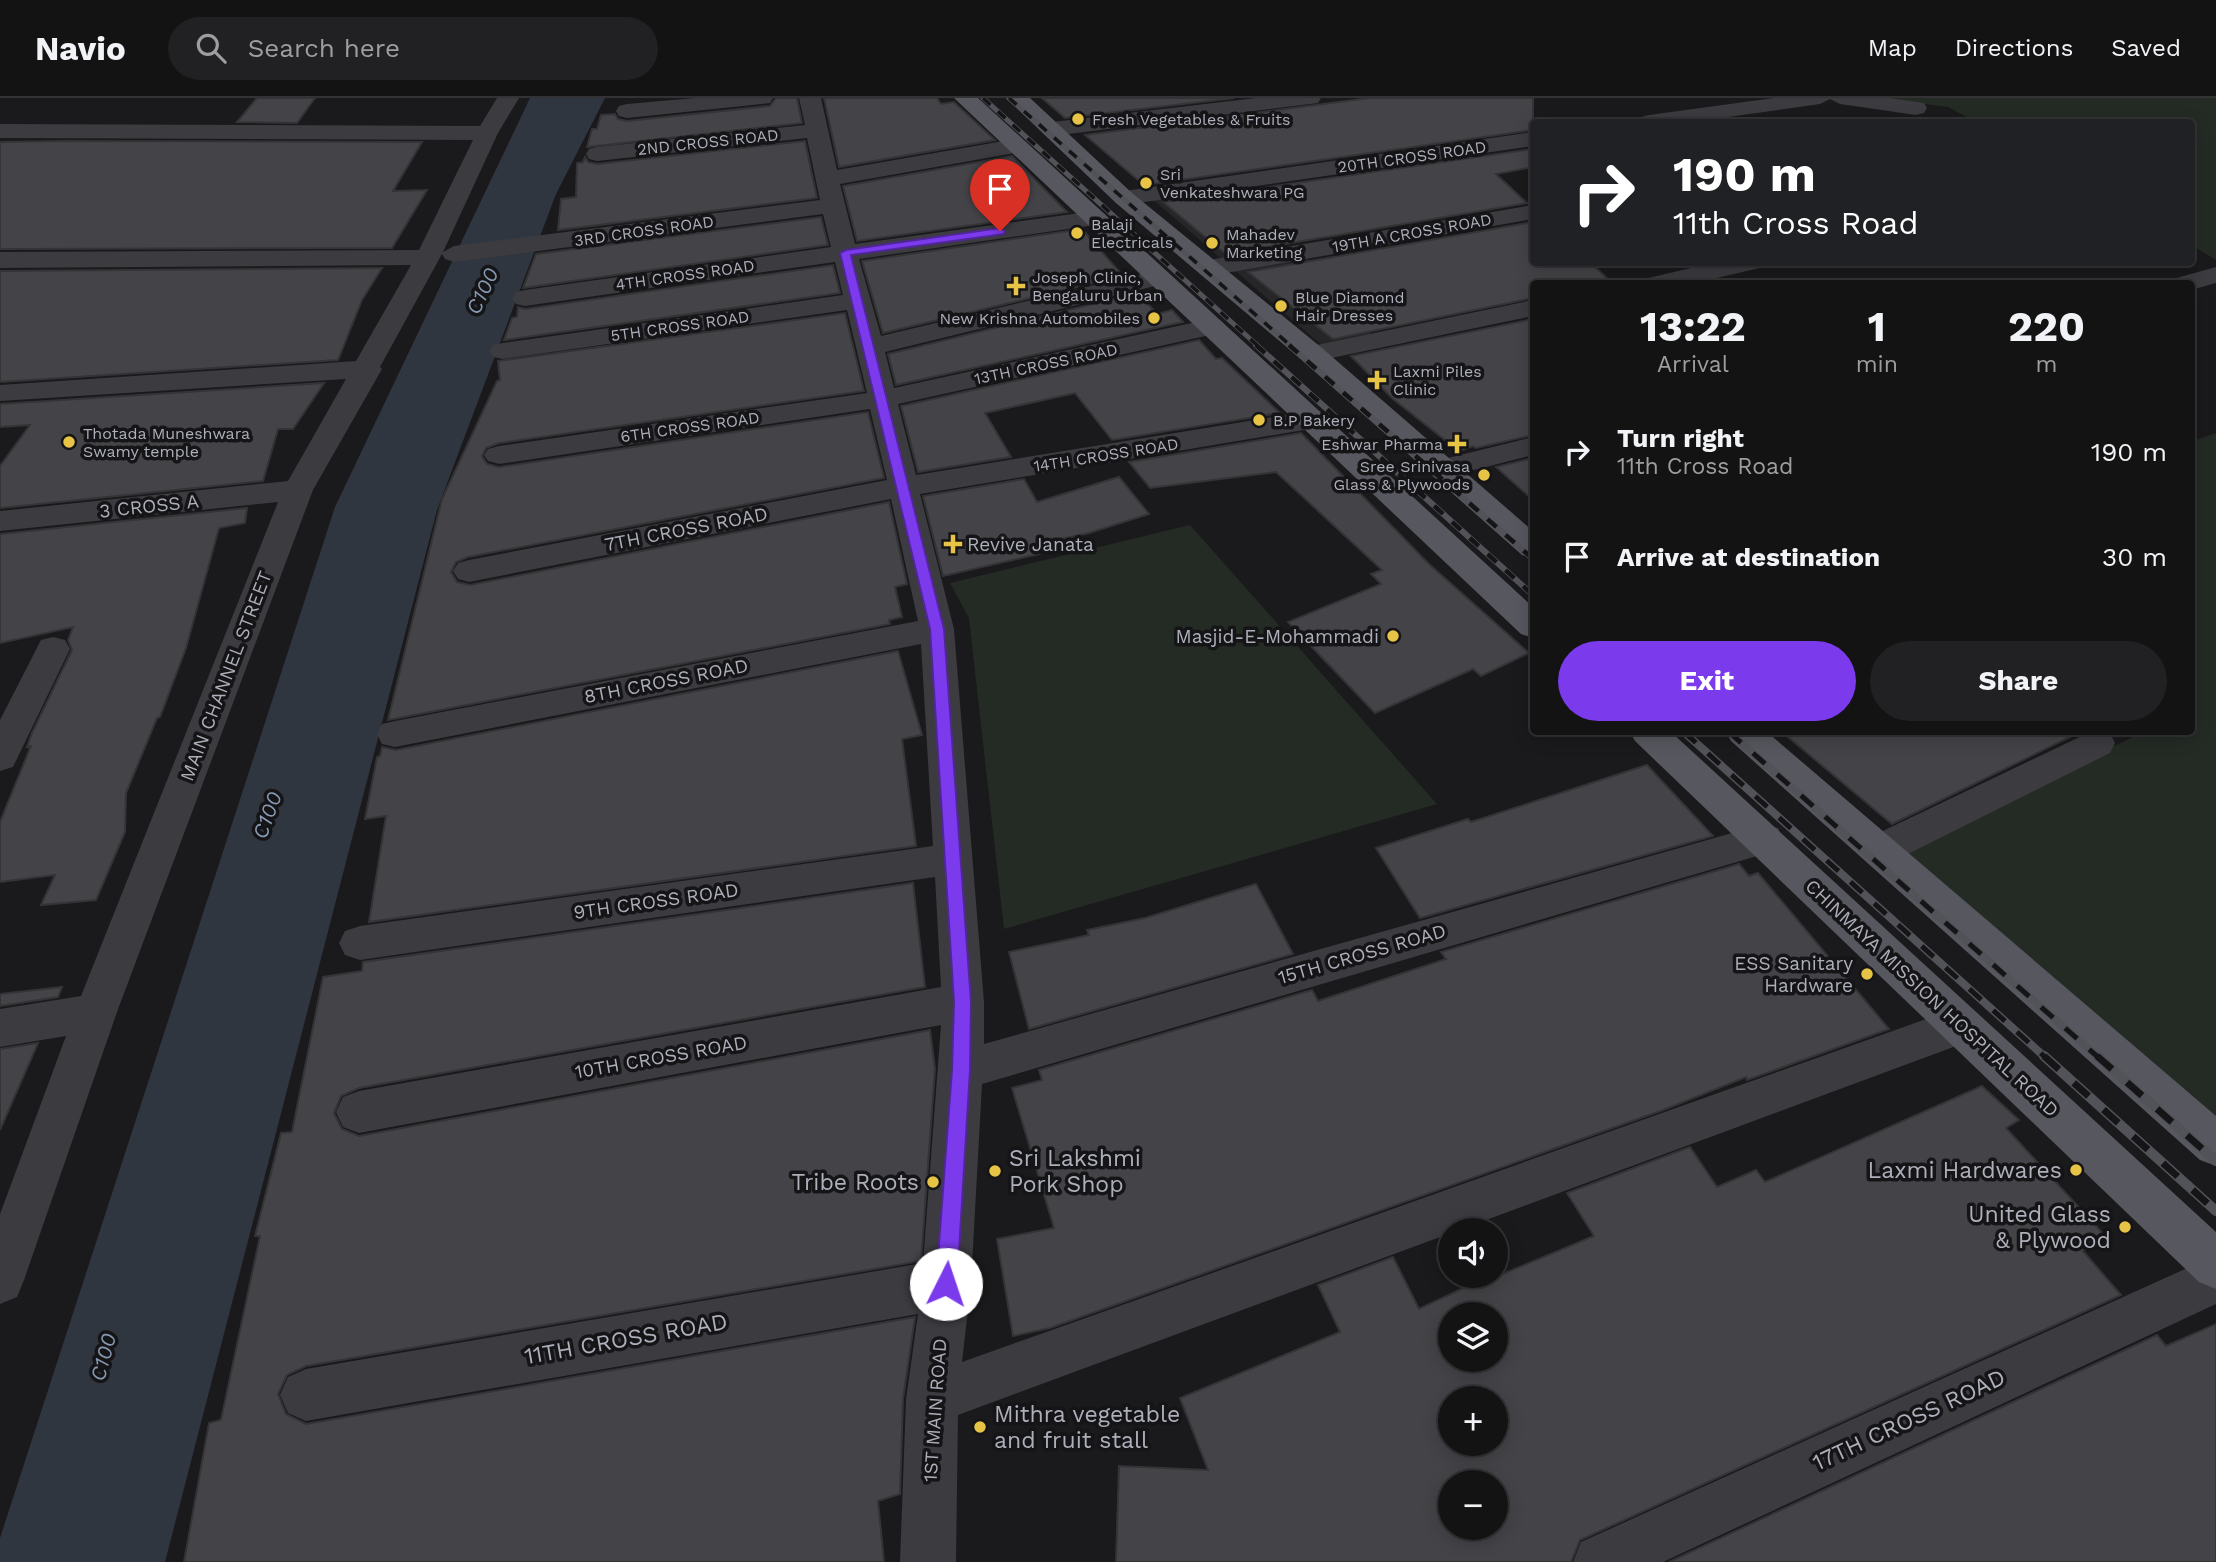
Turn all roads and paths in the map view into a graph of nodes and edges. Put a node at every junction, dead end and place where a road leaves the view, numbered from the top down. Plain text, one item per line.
1 (508, 98) edge
2 (762, 98) edge
3 (965, 98) edge
4 (1017, 98) edge
5 (1310, 98) edge
6 (1820, 98) edge
7 (1840, 98) edge
8 (1916, 108) dead end
9 (626, 111) dead end
10 (814, 114) edge
11 (1670, 119) edge
12 (1052, 129) junction
13 (0, 131) edge
14 (487, 133) junction
15 (1530, 139) edge
16 (1015, 146) junction
17 (597, 154) dead end
18 (830, 192) junction
19 (1124, 198) junction
20 (1530, 213) edge
21 (1095, 218) junction
22 (846, 253) junction
23 (441, 256) junction
24 (0, 260) edge
25 (1736, 266) edge
26 (1209, 268) junction
27 (2216, 275) edge
28 (1158, 278) junction
29 (1672, 280) edge
30 (2195, 281) edge
31 (525, 298) dead end
32 (858, 301) junction
33 (1530, 310) edge
34 (1210, 327) junction
35 (870, 347) junction
36 (503, 351) dead end
37 (1312, 354) junction
38 (368, 369) junction
39 (0, 393) edge
40 (881, 399) junction
41 (1310, 420) junction
42 (1530, 447) edge
43 (499, 455) dead end
44 (1443, 469) junction
45 (902, 487) junction
46 (298, 490) junction
47 (0, 522) edge
48 (1530, 545) edge
49 (469, 571) dead end
50 (1530, 623) edge
51 (937, 629) junction
52 (53, 649) dead end
53 (395, 734) dead end
54 (1651, 735) edge
55 (1747, 735) edge
56 (2097, 743) dead end
57 (0, 757) edge
58 (1764, 839) junction
59 (1880, 850) junction
60 (953, 859) junction
61 (360, 943) dead end
62 (963, 1002) junction
63 (96, 1012) junction
64 (1960, 1026) junction
65 (0, 1028) edge
66 (961, 1070) junction
67 (359, 1112) dead end
68 (2216, 1145) edge
69 (2216, 1265) edge
70 (2216, 1279) edge
71 (0, 1280) edge
72 (946, 1284) junction
73 (306, 1395) dead end
74 (932, 1399) junction
75 (928, 1562) edge
76 (1601, 1562) edge

1 - 14 street, MAIN CHANNEL STREET
2 - 9 street
3 - 16 main road
4 - 12 main road
5 - 12 street
6 - 11 street
7 - 8 street
10 - 17 street, 2ND CROSS ROAD
10 - 18 street, 1ST MAIN ROAD
12 - 19 main road
13 - 14 street
14 - 23 street, MAIN CHANNEL STREET
15 - 19 street, 20TH CROSS ROAD
16 - 18 street
16 - 21 main road
18 - 22 street, 1ST MAIN ROAD
18 - 23 street, 3RD CROSS ROAD
19 - 26 main road
20 - 26 street, 19TH A CROSS ROAD
21 - 22 street
21 - 28 main road
22 - 31 street, 4TH CROSS ROAD
22 - 32 street, 1ST MAIN ROAD
23 - 24 street, 3RD CROSS ROAD
23 - 38 street, MAIN CHANNEL STREET
25 - 29 street
26 - 37 main road
27 - 30 street
28 - 34 main road
28 - 35 street
32 - 35 street, 1ST MAIN ROAD
32 - 36 street, 5TH CROSS ROAD
33 - 37 street
34 - 40 street, 13TH CROSS ROAD
34 - 41 main road
35 - 40 street, 1ST MAIN ROAD
37 - 44 main road
38 - 39 street
38 - 46 street, MAIN CHANNEL STREET
40 - 43 street, 6TH CROSS ROAD
40 - 45 street, 1ST MAIN ROAD
41 - 45 street, 14TH CROSS ROAD
41 - 50 main road
42 - 44 street
44 - 48 main road
45 - 49 street, 7TH CROSS ROAD
45 - 51 street, 1ST MAIN ROAD
46 - 47 street, 3 CROSS A
46 - 63 street, MAIN CHANNEL STREET
51 - 53 street, 8TH CROSS ROAD
51 - 60 street, 1ST MAIN ROAD
52 - 57 street
54 - 58 main road, CHINMAYA MISSION HOSPITAL ROAD
55 - 59 main road
56 - 59 street
58 - 64 main road, CHINMAYA MISSION HOSPITAL ROAD
58 - 66 street, 15TH CROSS ROAD
59 - 68 main road
60 - 61 street, 9TH CROSS ROAD
60 - 62 street, 1ST MAIN ROAD
62 - 66 street, 1ST MAIN ROAD
62 - 67 street, 10TH CROSS ROAD
63 - 65 street
63 - 71 street, MAIN CHANNEL STREET
64 - 69 main road, CHINMAYA MISSION HOSPITAL ROAD
64 - 74 street
66 - 72 street, 1ST MAIN ROAD
70 - 76 street, 17TH CROSS ROAD
72 - 73 street, 11TH CROSS ROAD
72 - 74 street, 1ST MAIN ROAD
74 - 75 street, 1ST MAIN ROAD

